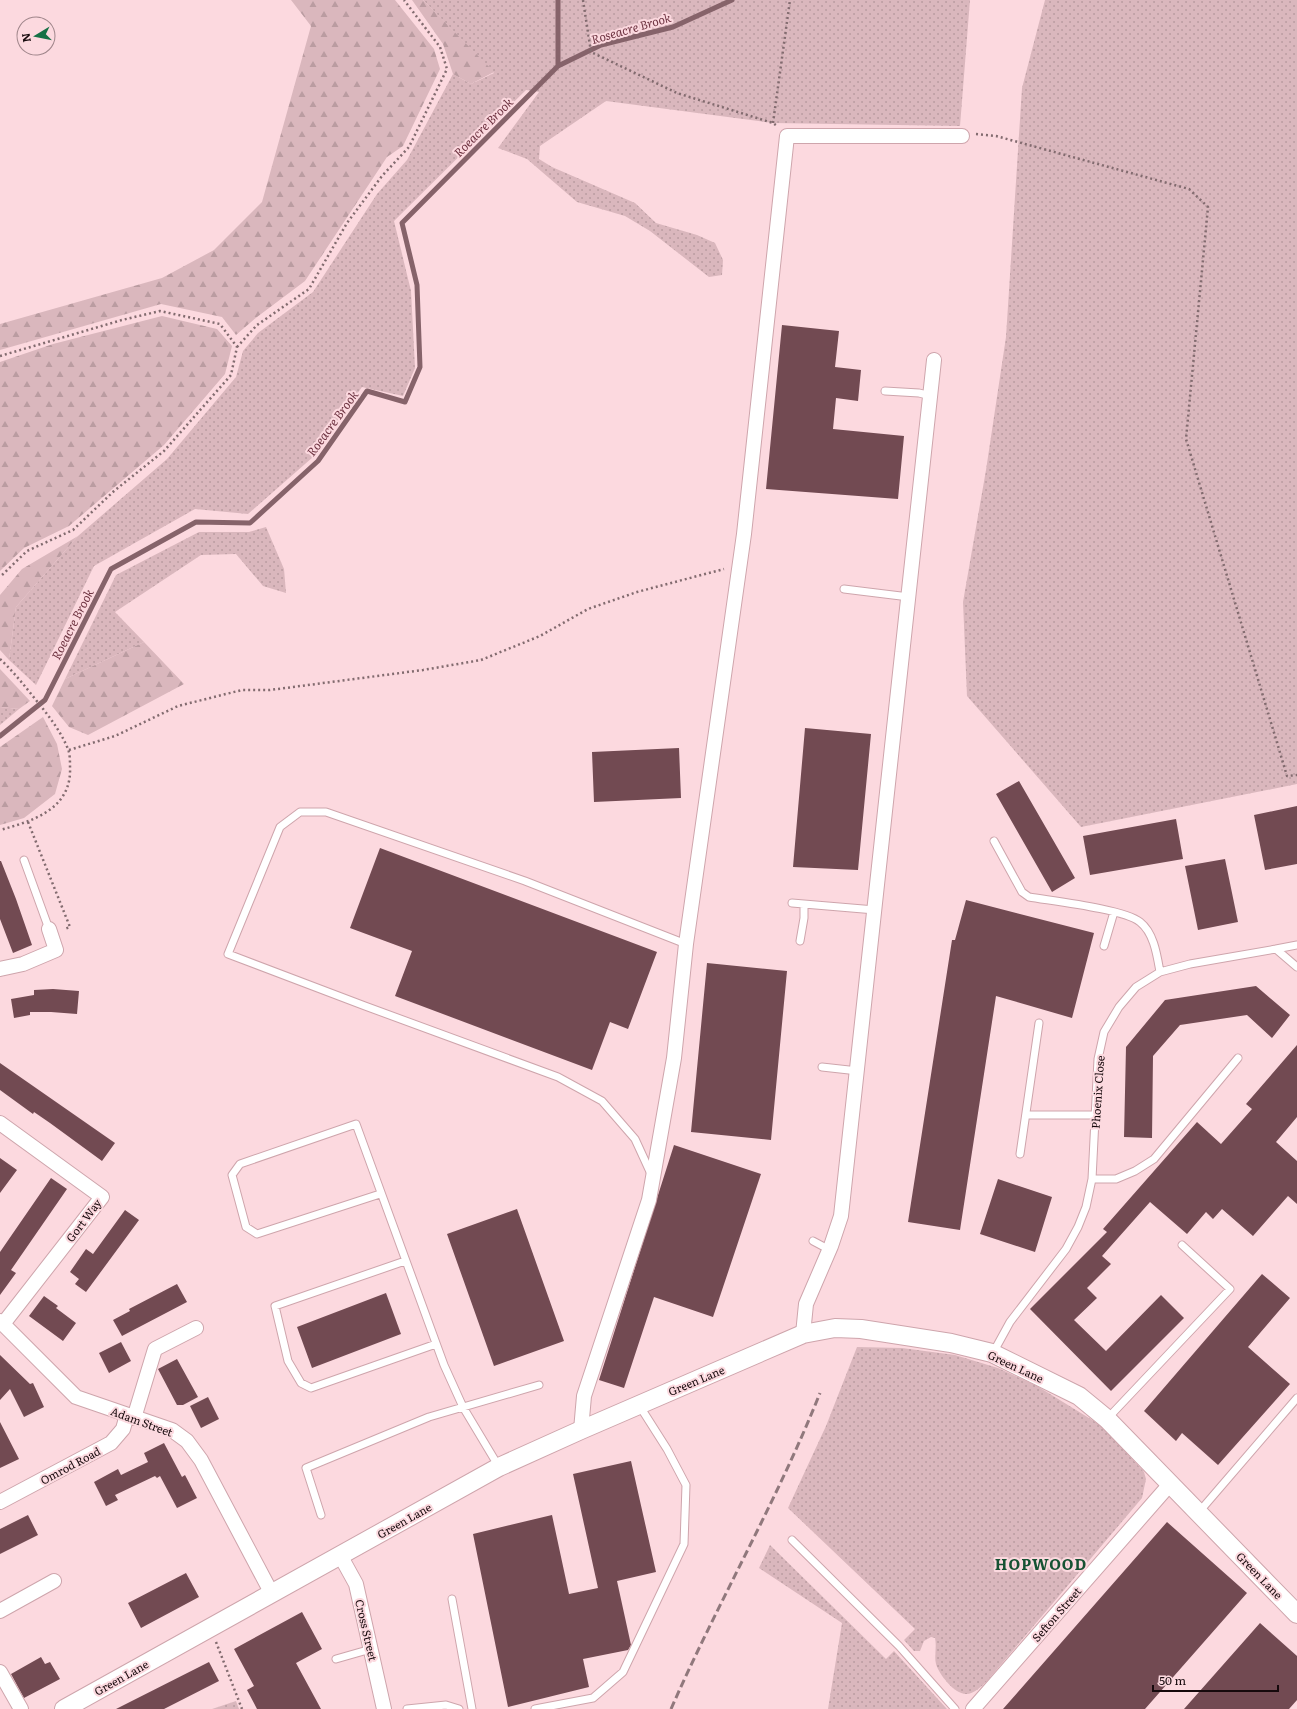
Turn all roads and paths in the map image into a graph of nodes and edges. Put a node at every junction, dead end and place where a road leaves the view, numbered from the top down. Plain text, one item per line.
1 (404, 0) edge
2 (583, 0) edge
3 (790, 0) edge
4 (773, 123) junction
5 (787, 136) junction
6 (962, 136) joint
7 (237, 347) junction
8 (0, 356) edge
9 (934, 360) dead end
10 (885, 391) dead end
11 (931, 396) junction
12 (738, 572) junction
13 (0, 577) edge
14 (844, 589) dead end
15 (909, 597) junction
16 (0, 659) edge
17 (69, 750) junction
18 (1297, 775) edge
19 (28, 822) junction
20 (0, 830) edge
21 (994, 841) dead end
22 (24, 860) dead end
23 (792, 903) dead end
24 (804, 904) junction
25 (875, 910) junction
26 (1114, 912) junction
27 (50, 932) junction
28 (800, 940) dead end
29 (686, 944) junction
30 (1297, 945) edge
31 (1104, 946) dead end
32 (1276, 949) junction
33 (1297, 967) edge
34 (0, 969) edge
35 (1160, 972) junction
36 (1039, 1022) dead end
37 (1238, 1058) dead end
38 (822, 1067) dead end
39 (858, 1071) junction
40 (1026, 1115) junction
41 (1095, 1115) junction
42 (0, 1123) edge
43 (1020, 1154) dead end
44 (652, 1178) junction
45 (1092, 1179) junction
46 (380, 1194) junction
47 (812, 1242) dead end
48 (1182, 1245) dead end
49 (830, 1250) junction
50 (405, 1261) junction
51 (2, 1322) edge
52 (196, 1328) dead end
53 (803, 1334) junction
54 (436, 1344) junction
55 (992, 1353) junction
56 (539, 1384) dead end
57 (1297, 1398) edge
58 (639, 1405) junction
59 (463, 1407) junction
60 (130, 1417) junction
61 (1107, 1419) junction
62 (581, 1430) junction
63 (499, 1467) junction
64 (1171, 1483) junction
65 (0, 1502) edge
66 (321, 1515) dead end
67 (1203, 1516) junction
68 (792, 1540) dead end
69 (340, 1555) junction
70 (54, 1581) dead end
71 (272, 1594) junction
72 (452, 1599) dead end
73 (0, 1611) edge
74 (1297, 1614) edge
75 (211, 1628) junction
76 (371, 1649) junction
77 (336, 1659) dead end
78 (0, 1672) edge
79 (21, 1709) edge
80 (64, 1709) edge
81 (242, 1709) edge
82 (384, 1709) edge
83 (408, 1709) edge
84 (459, 1709) edge
85 (472, 1709) edge
86 (535, 1709) edge
87 (955, 1709) edge
88 (973, 1709) edge

1 - 7 path
2 - 4 path
3 - 4 path
4 - 5 path
5 - 6 street
5 - 12 street
6 - 18 path
7 - 8 path
7 - 13 path
9 - 11 street
10 - 11 lane
11 - 15 street
12 - 17 path
12 - 29 street
14 - 15 lane
15 - 25 street
16 - 17 path
17 - 19 path
19 - 20 path
19 - 27 path
21 - 26 lane
22 - 27 lane
23 - 24 lane
24 - 25 lane
24 - 28 lane
25 - 39 street
26 - 31 lane
26 - 35 lane
27 - 34 street
29 - 44 street
29 - 44 lane
30 - 32 lane, Phoenix Close
32 - 33 lane
32 - 35 lane, Phoenix Close
35 - 41 lane, Phoenix Close
36 - 40 lane
37 - 45 lane
38 - 39 lane
39 - 49 street
40 - 41 lane
40 - 43 lane
41 - 45 lane, Phoenix Close
42 - 51 street, Gort Way
44 - 62 street
45 - 55 lane, Phoenix Close
46 - 46 lane
46 - 50 lane
47 - 49 lane
48 - 61 lane
49 - 53 street
50 - 54 lane
50 - 54 lane
51 - 60 street, Adam Street
52 - 60 street, Omrod Road
53 - 55 street, Green Lane
53 - 58 street, Green Lane
54 - 59 lane
55 - 61 street, Green Lane
56 - 59 lane
57 - 67 lane
58 - 62 street, Green Lane
58 - 86 lane
59 - 63 lane
59 - 66 lane
60 - 65 street, Omrod Road
60 - 71 street, Adam Street
61 - 64 street, Green Lane
62 - 63 street, Green Lane
63 - 69 street, Green Lane
64 - 67 street, Green Lane
64 - 88 street, Sefton Street
67 - 74 street, Green Lane
68 - 87 lane
69 - 71 street, Green Lane
69 - 76 street, Cross Street
70 - 73 street
71 - 75 street, Green Lane
72 - 85 lane
75 - 80 street, Green Lane
75 - 81 path
76 - 77 lane
76 - 82 street, Cross Street
78 - 79 street
83 - 84 lane

